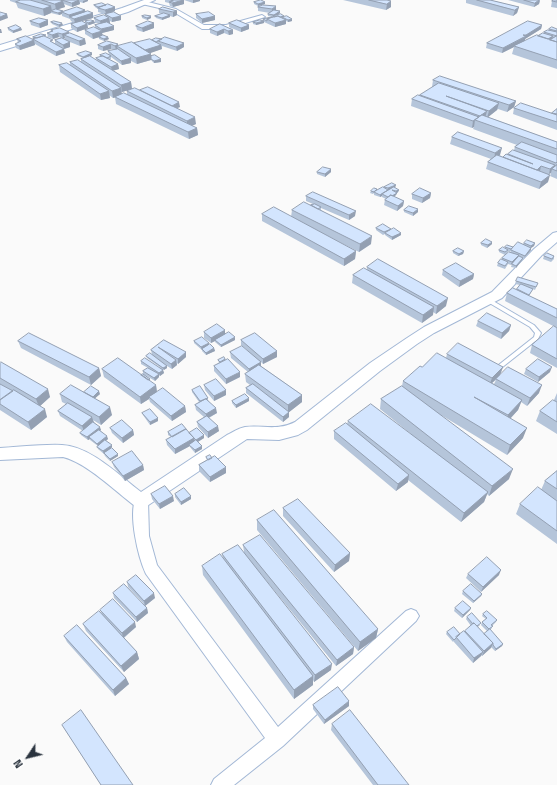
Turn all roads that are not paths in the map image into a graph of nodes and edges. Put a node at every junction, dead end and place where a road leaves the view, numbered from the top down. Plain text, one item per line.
1 (148, 2) edge
2 (262, 17) dead end
3 (0, 48) edge
4 (557, 236) edge
5 (488, 300) junction
6 (498, 368) edge
7 (0, 454) edge
8 (141, 501) junction
9 (411, 616) dead end
10 (277, 740) junction
11 (220, 785) edge

1 - 2 street
1 - 3 street
4 - 5 street
5 - 6 lane
5 - 8 street
7 - 8 street
8 - 10 street
9 - 10 street
10 - 11 street

